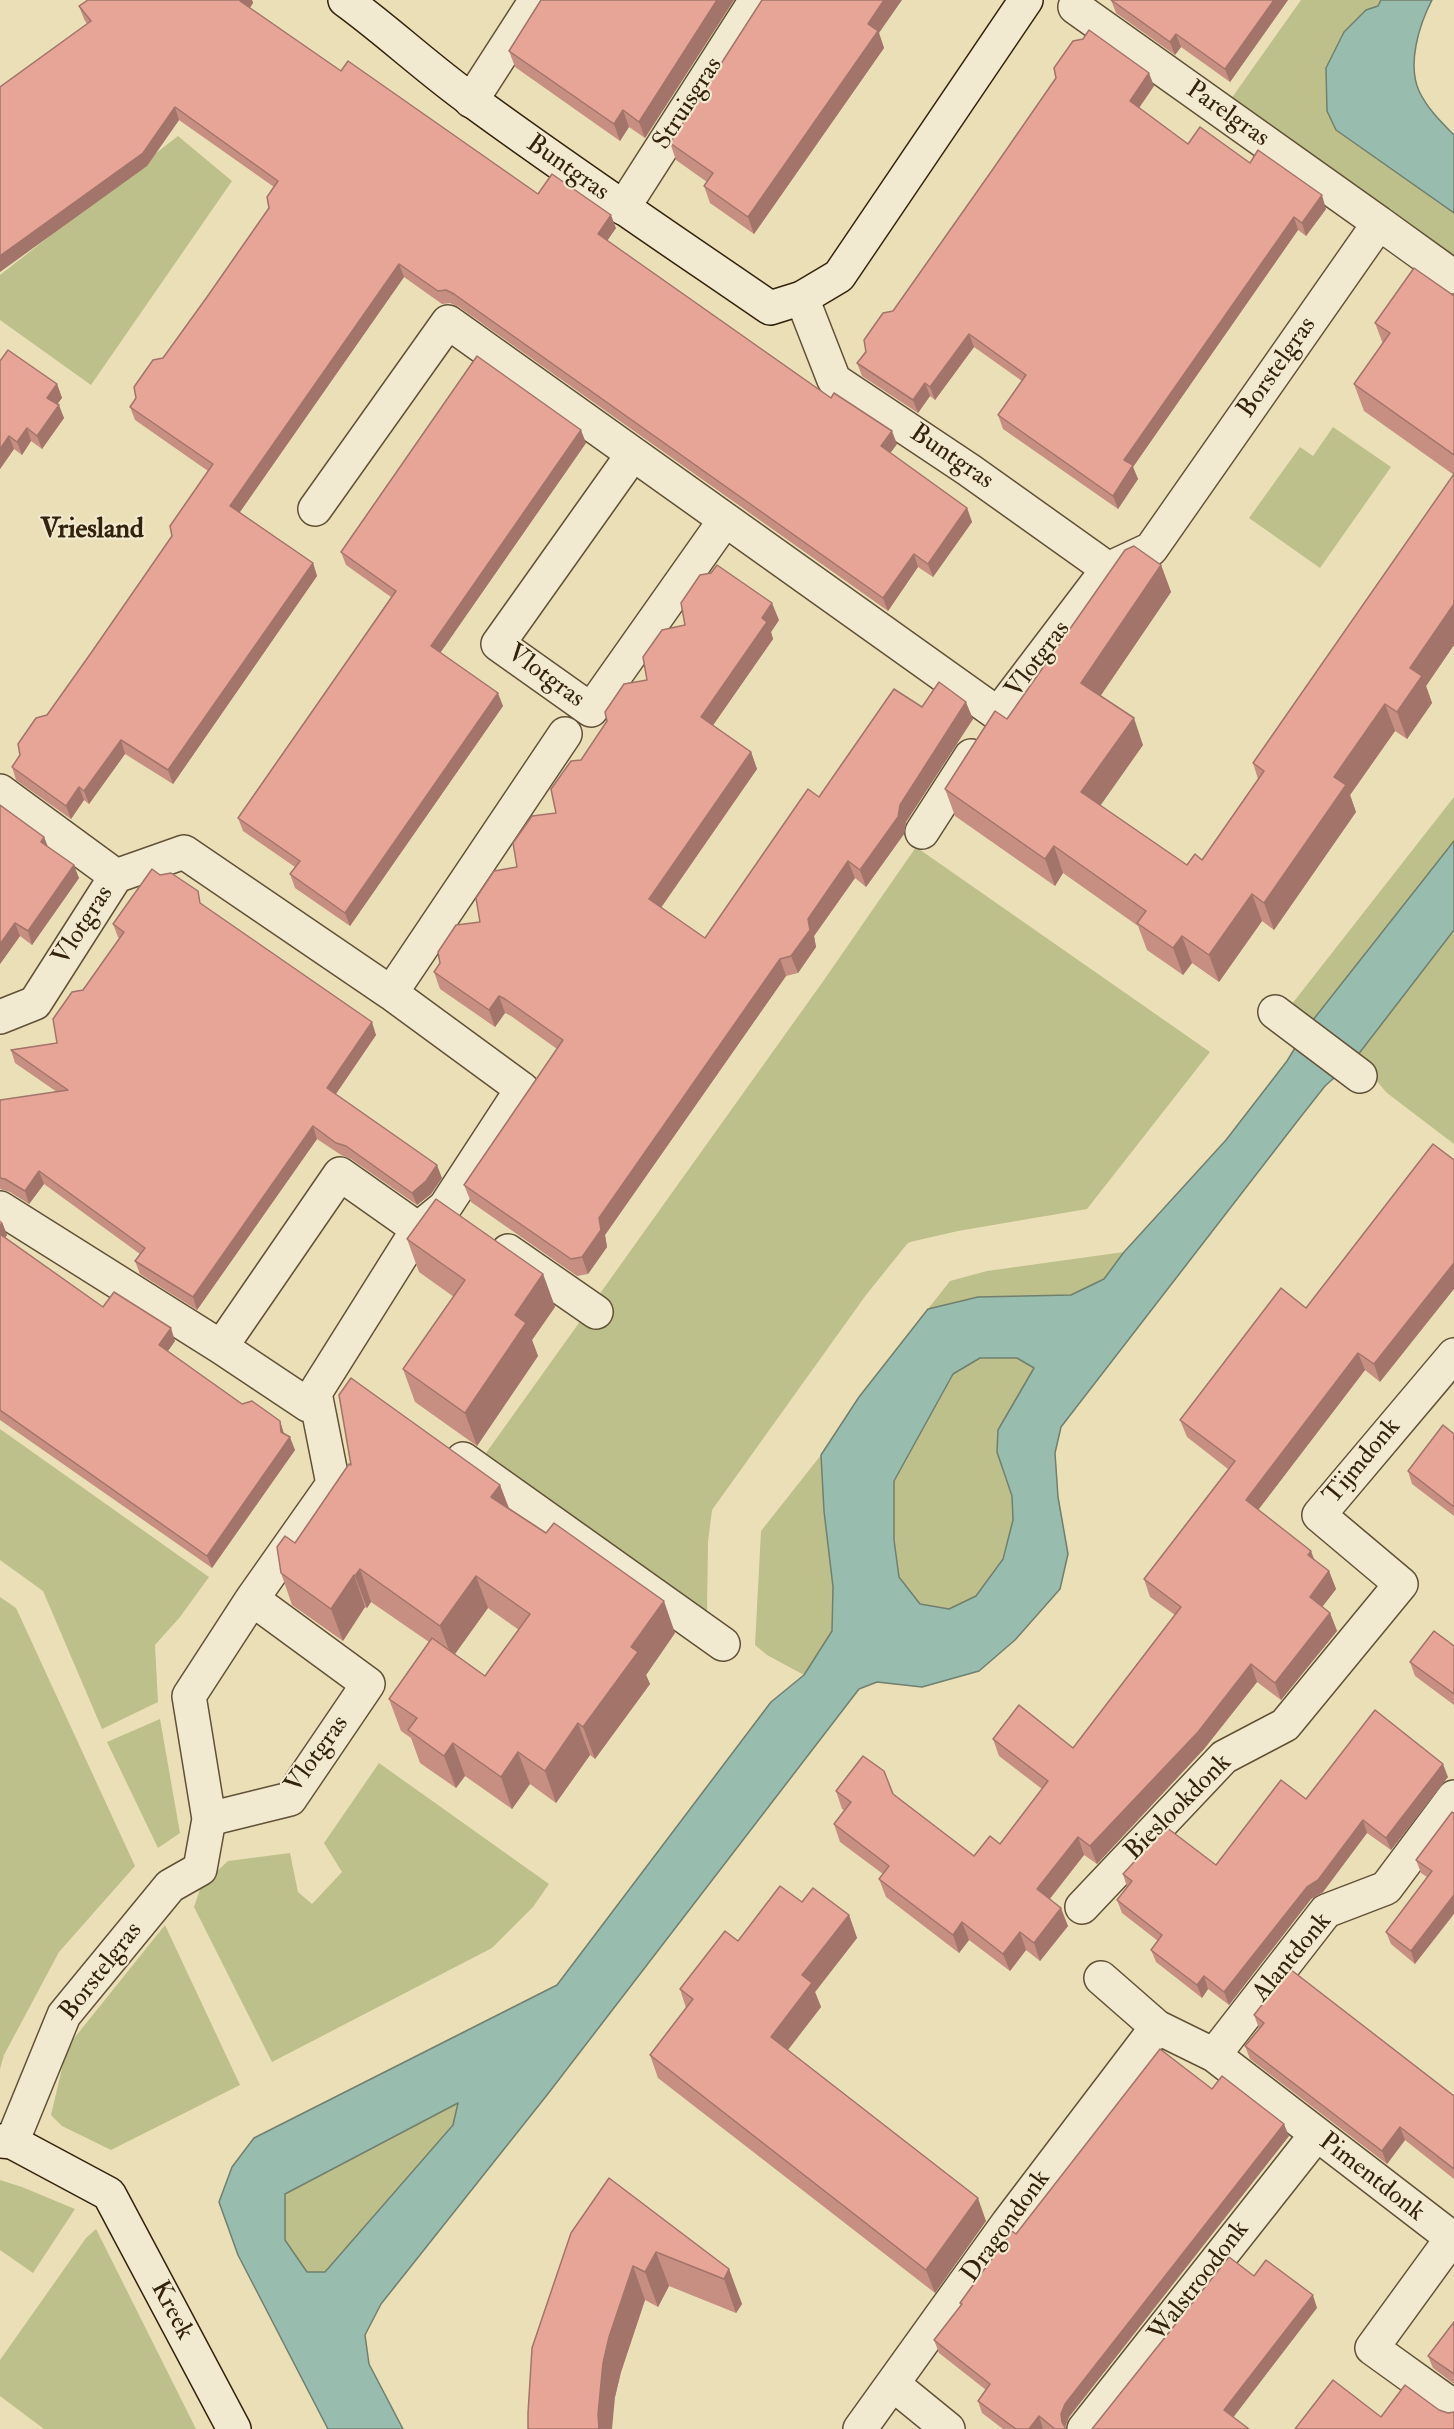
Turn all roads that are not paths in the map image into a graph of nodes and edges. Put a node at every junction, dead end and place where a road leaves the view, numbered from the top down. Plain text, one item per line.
1 (345, 0) edge
2 (536, 0) edge
3 (756, 0) edge
4 (1026, 0) edge
5 (1075, 7) dead end
6 (471, 101) junction
7 (623, 208) junction
8 (1379, 223) junction
9 (1446, 271) edge
10 (802, 298) junction
11 (633, 454) junction
12 (315, 509) dead end
13 (725, 520) junction
14 (1108, 569) junction
15 (998, 714) junction
16 (566, 734) dead end
17 (0, 791) edge
18 (922, 832) dead end
19 (116, 876) junction
20 (391, 993) junction
21 (1275, 1012) dead end
22 (0, 1017) edge
23 (1360, 1076) dead end
24 (445, 1207) junction
25 (0, 1208) edge
26 (418, 1229) junction
27 (596, 1312) dead end
28 (221, 1347) junction
29 (1454, 1355) edge
30 (333, 1380) junction
31 (440, 1443) edge
32 (1401, 1584) joint
33 (252, 1599) junction
34 (723, 1644) dead end
35 (1454, 1797) edge
36 (209, 1819) junction
37 (1082, 1907) dead end
38 (1101, 1978) dead end
39 (1157, 2027) junction
40 (1214, 2055) junction
41 (1316, 2135) junction
42 (6, 2142) edge
43 (894, 2385) junction
44 (1454, 2407) edge
45 (234, 2429) edge
46 (860, 2429) edge
47 (948, 2429) edge
48 (1084, 2429) edge

1 - 6 street, Buntgras
2 - 6 street
3 - 7 street, Struisgras
4 - 10 street, Buntgras
5 - 8 street, Parelgras
6 - 7 street, Buntgras
7 - 10 street, Buntgras
8 - 9 street
8 - 14 street, Borstelgras
10 - 14 street, Buntgras
11 - 12 street, Vlotgras
11 - 13 street, Vlotgras
11 - 13 street, Vlotgras
13 - 15 street, Vlotgras
14 - 15 street, Vlotgras
15 - 18 street
16 - 20 street, Vlotgras
17 - 19 street
19 - 20 street, Vlotgras
19 - 22 street, Vlotgras
20 - 24 street, Vlotgras
21 - 23 street
24 - 26 street, Vlotgras
24 - 27 street
25 - 28 street
26 - 28 street
26 - 30 street, Vlotgras
28 - 30 street
29 - 32 street, Tijmdonk
30 - 33 street
31 - 34 street
32 - 37 street, Bieslookdonk
33 - 36 street
33 - 36 street, Vlotgras
35 - 40 street, Alantdonk
36 - 42 street, Borstelgras
38 - 39 street, Pimentdonk
39 - 40 street, Pimentdonk
39 - 43 street, Dragondonk
40 - 41 street, Pimentdonk
41 - 44 street, Pimentdonk
41 - 48 street, Walstroodonk
42 - 45 street, Kreek
43 - 46 street, Dragondonk
43 - 47 street

